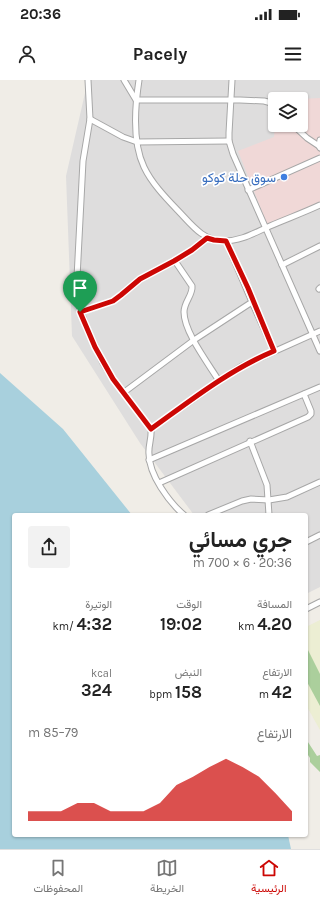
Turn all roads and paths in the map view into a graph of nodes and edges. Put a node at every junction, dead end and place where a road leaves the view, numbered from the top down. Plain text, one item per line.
1 (88, 80) edge
2 (124, 80) edge
3 (139, 80) edge
4 (232, 80) edge
5 (136, 100) junction
6 (232, 100) junction
7 (268, 102) edge
8 (90, 119) junction
9 (301, 132) edge
10 (320, 140) edge
11 (229, 141) junction
12 (137, 142) junction
13 (320, 147) edge
14 (320, 158) edge
15 (248, 190) junction
16 (319, 206) edge
17 (320, 213) edge
18 (265, 228) junction
19 (207, 238) junction
20 (226, 241) junction
21 (320, 246) edge
22 (174, 261) junction
23 (282, 265) junction
24 (252, 302) junction
25 (80, 312) junction
26 (320, 331) edge
27 (313, 334) junction
28 (194, 340) junction
29 (274, 351) junction
30 (320, 351) edge
31 (219, 381) junction
32 (320, 387) edge
33 (123, 393) junction
34 (304, 394) junction
35 (151, 429) junction
36 (250, 442) junction
37 (149, 460) junction
38 (320, 482) edge
39 (159, 483) junction
40 (269, 500) junction
41 (182, 513) edge
42 (213, 513) edge
43 (270, 513) edge
44 (320, 535) edge
45 (308, 541) edge
46 (320, 602) edge
47 (308, 608) edge

1 - 8 street
2 - 5 street
3 - 5 street
4 - 6 street
5 - 6 street
5 - 12 street
6 - 7 street
6 - 11 street
8 - 12 street
8 - 25 street
9 - 13 street
10 - 13 street
11 - 12 street
11 - 15 street
12 - 19 street
14 - 15 street
15 - 18 street
16 - 17 street
16 - 18 street
18 - 20 street
18 - 23 street
19 - 20 street
19 - 22 street
20 - 24 street
21 - 23 street
22 - 25 street
22 - 28 street
23 - 27 street
24 - 28 street
24 - 29 street
25 - 33 street
26 - 27 street
27 - 29 street
27 - 30 street
28 - 31 street
28 - 33 street
29 - 31 street
31 - 35 street
32 - 34 street
33 - 35 street
34 - 36 street
34 - 37 street
35 - 37 street
36 - 39 street
36 - 40 street
37 - 39 street
38 - 40 street
39 - 41 street
40 - 42 street
40 - 43 street
44 - 45 street
46 - 47 street

